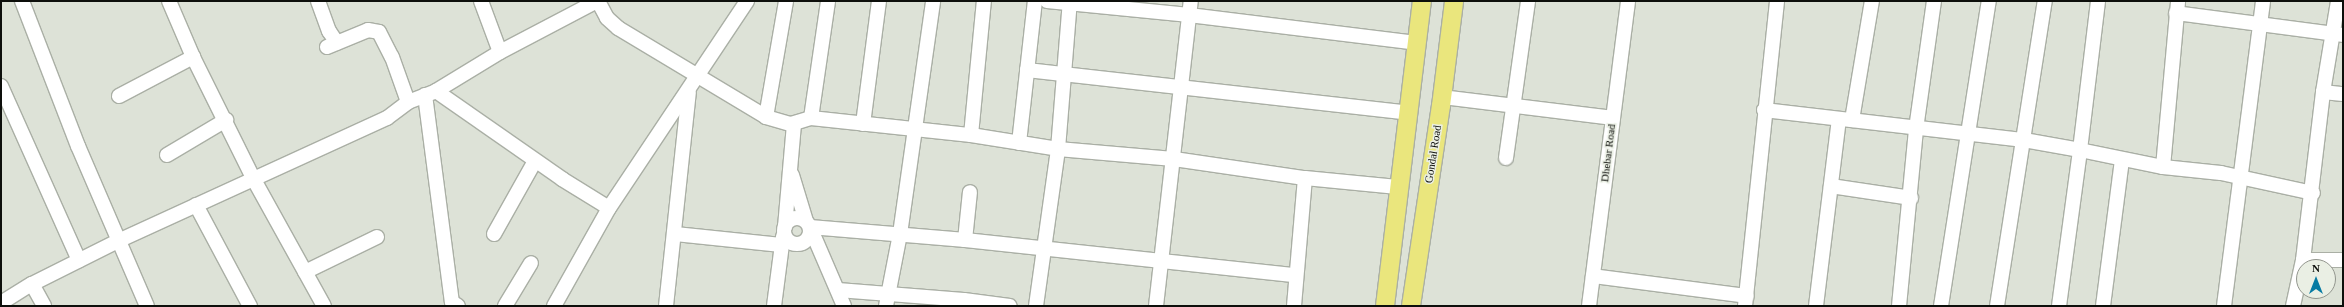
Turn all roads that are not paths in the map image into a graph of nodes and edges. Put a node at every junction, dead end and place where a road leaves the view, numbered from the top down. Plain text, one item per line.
1 (22, 1) edge
2 (169, 1) edge
3 (318, 1) edge
4 (481, 1) edge
5 (747, 1) edge
6 (786, 1) edge
7 (828, 1) edge
8 (879, 1) edge
9 (933, 1) edge
10 (984, 1) edge
11 (1035, 1) edge
12 (1047, 1) edge
13 (1422, 1) edge
14 (1454, 1) edge
15 (1528, 1) edge
16 (1628, 1) edge
17 (1773, 1) edge
18 (1777, 1) edge
19 (1872, 1) edge
20 (1934, 1) edge
21 (1988, 1) edge
22 (2045, 1) edge
23 (2095, 1) edge
24 (2263, 1) edge
25 (2338, 1) edge
26 (598, 2) edge
27 (1070, 2) edge
28 (2177, 7) edge
29 (1190, 8) edge
30 (2261, 23) junction
31 (2338, 35) edge
32 (1416, 43) junction
33 (500, 52) junction
34 (193, 57) junction
35 (1027, 70) junction
36 (1066, 76) junction
37 (698, 77) junction
38 (1, 86) edge
39 (1183, 86) junction
40 (690, 90) junction
41 (2323, 92) junction
42 (430, 93) junction
43 (2343, 94) edge
44 (119, 96) dead end
45 (1442, 96) junction
46 (408, 102) junction
47 (1513, 105) junction
48 (1764, 110) junction
49 (1409, 113) junction
50 (766, 116) junction
51 (811, 118) junction
52 (1613, 118) junction
53 (1845, 119) junction
54 (226, 120) junction
55 (794, 124) junction
56 (863, 124) junction
57 (1916, 129) junction
58 (914, 130) junction
59 (1966, 133) junction
60 (971, 135) junction
61 (2024, 140) junction
62 (1019, 143) junction
63 (1058, 149) junction
64 (2080, 150) junction
65 (167, 155) dead end
66 (1506, 158) dead end
67 (1174, 159) junction
68 (2122, 160) junction
69 (535, 161) junction
70 (2163, 167) junction
71 (790, 169) junction
72 (253, 178) junction
73 (1305, 178) junction
74 (2240, 178) junction
75 (1831, 186) junction
76 (1398, 187) junction
77 (970, 192) dead end
78 (2313, 192) junction
79 (1911, 198) junction
80 (196, 205) junction
81 (609, 208) junction
82 (808, 224) junction
83 (494, 234) dead end
84 (675, 234) junction
85 (783, 234) junction
86 (900, 234) junction
87 (378, 237) dead end
88 (965, 240) junction
89 (118, 241) junction
90 (1044, 248) junction
91 (2303, 259) edge
92 (79, 260) junction
93 (1160, 261) junction
94 (531, 263) dead end
95 (305, 272) junction
96 (1295, 275) junction
97 (1593, 276) junction
98 (32, 284) junction
99 (838, 290) junction
100 (2296, 292) edge
101 (887, 300) edge
102 (1746, 301) edge
103 (1, 303) edge
104 (963, 303) edge
105 (454, 305) edge
106 (44, 306) edge
107 (147, 306) edge
108 (250, 306) edge
109 (324, 306) edge
110 (505, 306) edge
111 (554, 306) edge
112 (666, 306) edge
113 (774, 306) edge
114 (844, 306) edge
115 (1010, 306) edge
116 (1036, 306) edge
117 (1156, 306) edge
118 (1294, 306) edge
119 (1385, 306) edge
120 (1411, 306) edge
121 (1589, 306) edge
122 (1816, 306) edge
123 (1899, 306) edge
124 (1941, 306) edge
125 (1997, 306) edge
126 (2060, 306) edge
127 (2104, 306) edge
128 (2224, 306) edge
129 (2293, 306) edge

1 - 89 street
2 - 34 street
3 - 46 street
4 - 33 street
5 - 37 street
6 - 50 street
7 - 51 street
8 - 56 street
9 - 58 street
10 - 60 street
11 - 35 street
12 - 27 street
13 - 32 main road
14 - 45 main road, Gondal Road
15 - 47 street
16 - 52 street, Dhebar Road
17 - 18 street
18 - 48 street
19 - 53 street
20 - 57 street
21 - 59 street
22 - 61 street
23 - 64 street
24 - 30 street
25 - 31 street
26 - 33 street
26 - 37 street
27 - 29 street
27 - 36 street
28 - 30 street
28 - 70 street
29 - 32 street
29 - 39 street
30 - 31 street
30 - 74 street
31 - 41 street
32 - 49 main road
33 - 42 street
34 - 44 street
34 - 54 street
35 - 36 street
35 - 62 street
36 - 39 street
36 - 63 street
37 - 40 street
37 - 50 street
38 - 92 street
39 - 49 street
39 - 67 street
40 - 81 street
40 - 84 street
41 - 43 street
41 - 78 street
42 - 46 street
42 - 69 street
42 - 105 street
45 - 47 street
45 - 120 main road, Gondal Road
46 - 72 street
47 - 52 street
47 - 66 street
48 - 53 street
48 - 102 street
49 - 76 main road
50 - 55 street
51 - 55 street
51 - 56 street
52 - 97 street, Dhebar Road
53 - 57 street
53 - 75 street
54 - 65 street
54 - 72 street
55 - 71 street
56 - 58 street
57 - 59 street
57 - 79 street
58 - 60 street
58 - 86 street
59 - 61 street
59 - 124 street
60 - 62 street
61 - 64 street
61 - 125 street
62 - 63 street
63 - 67 street
63 - 90 street
64 - 68 street
64 - 126 street
67 - 73 street
67 - 93 street
68 - 70 street
68 - 127 street
69 - 81 street
69 - 83 street
70 - 74 street
71 - 82 street
71 - 85 street
72 - 80 street
72 - 95 street
73 - 76 street
73 - 96 street
74 - 78 street
74 - 128 street
75 - 79 street
75 - 122 street
76 - 119 main road
77 - 88 street
78 - 91 street
79 - 123 street
80 - 89 street
80 - 108 street
81 - 111 street
82 - 85 street
82 - 85 street
82 - 86 street
82 - 99 street
84 - 85 street
84 - 112 street
85 - 113 street
86 - 88 street
86 - 101 street
87 - 95 street
88 - 90 street
89 - 92 street
89 - 107 street
90 - 93 street
90 - 116 street
92 - 98 street
93 - 96 street
93 - 117 street
94 - 110 street
95 - 109 street
96 - 118 street
97 - 102 street
97 - 121 street, Dhebar Road
98 - 103 street
98 - 106 street
99 - 101 street
99 - 114 street
100 - 129 street
101 - 104 street
104 - 115 street

